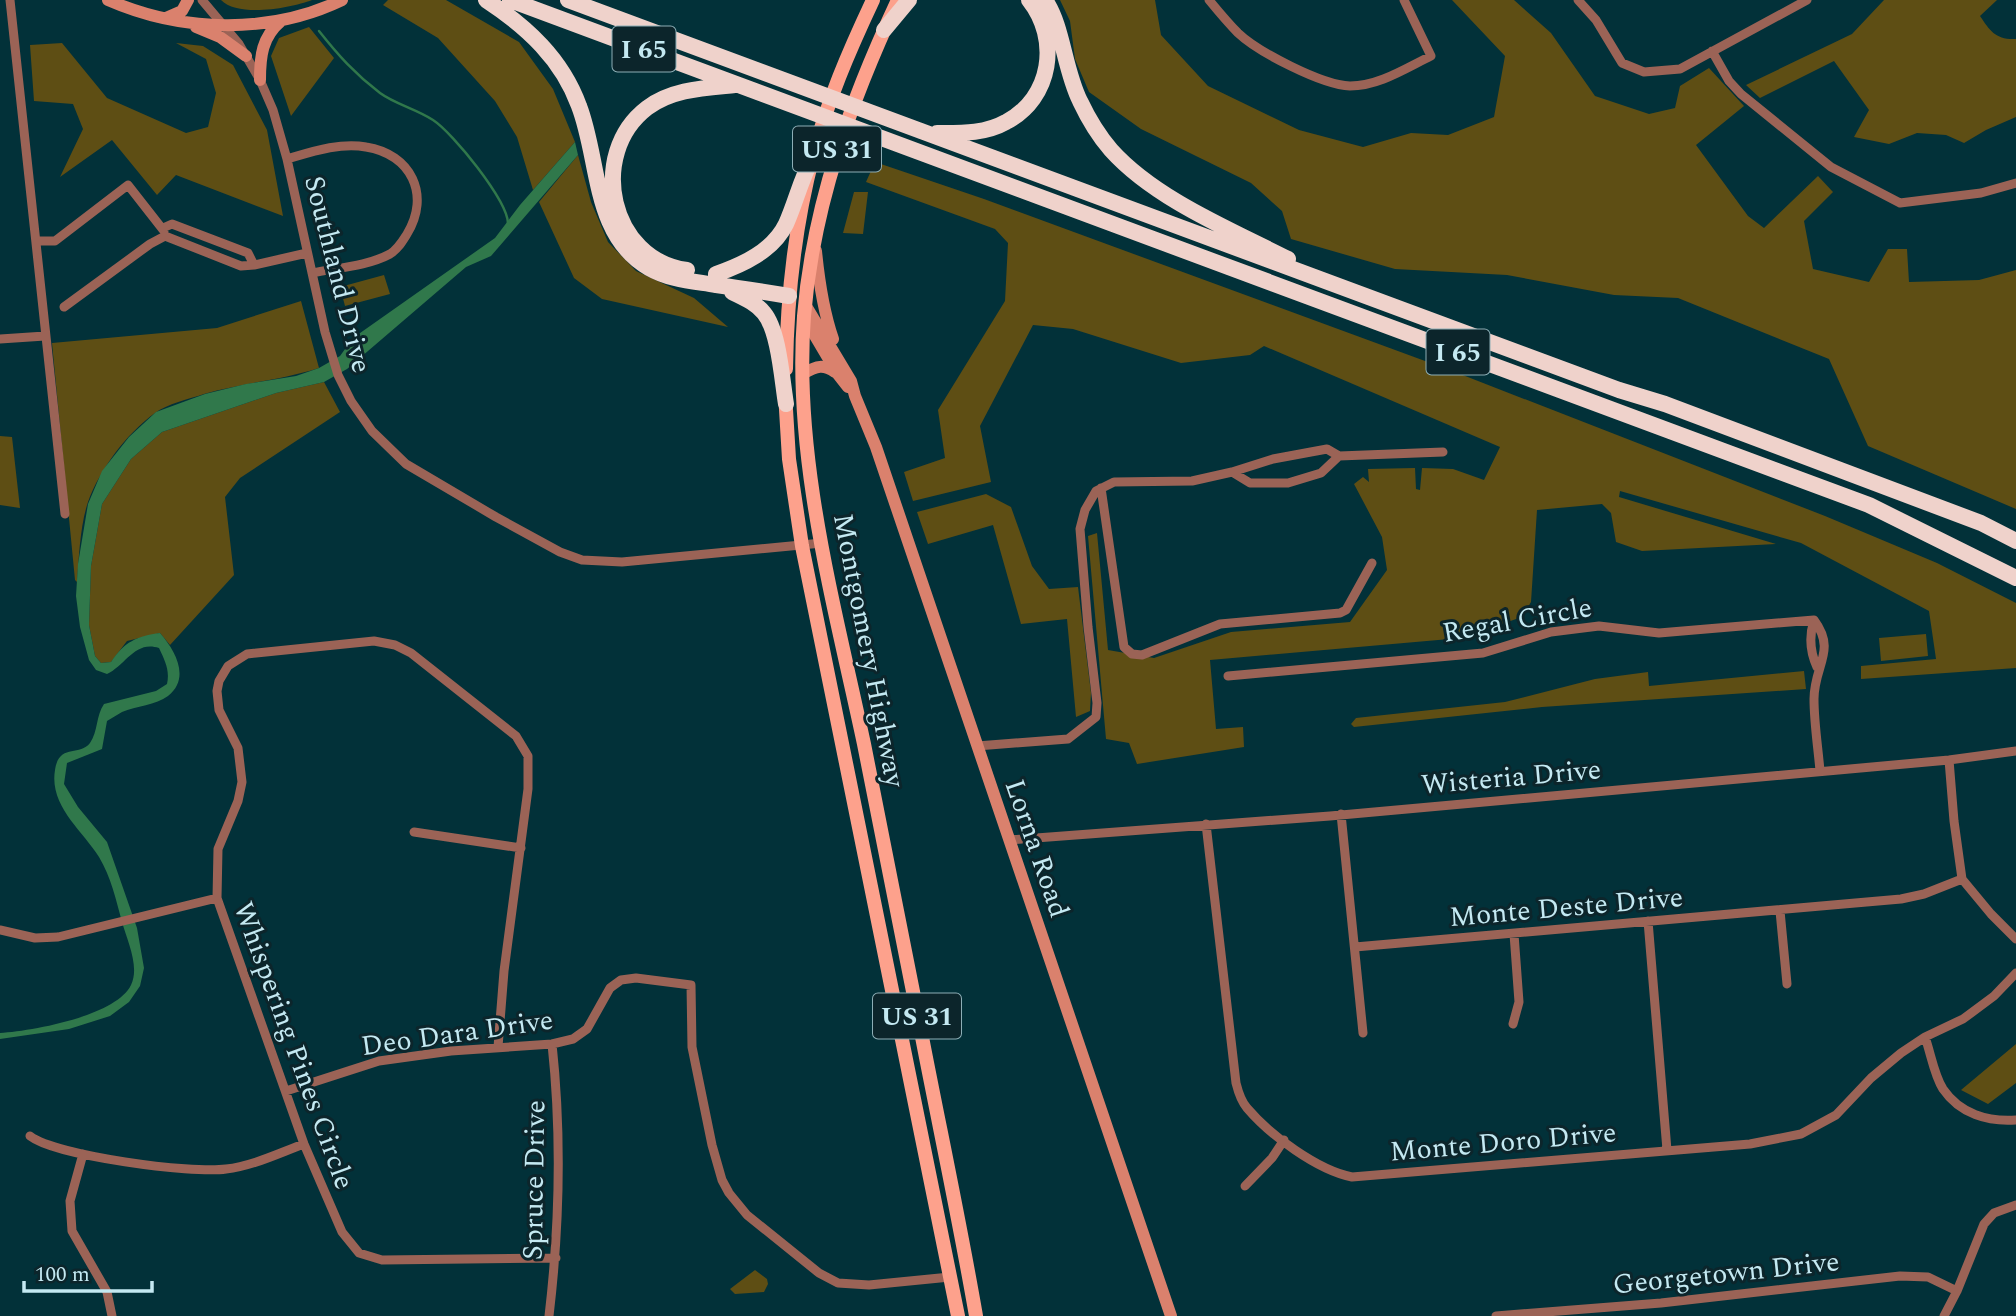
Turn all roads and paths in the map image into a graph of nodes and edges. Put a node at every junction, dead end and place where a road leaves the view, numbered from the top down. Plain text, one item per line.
1 (10, 0) edge
2 (108, 0) edge
3 (188, 0) edge
4 (202, 0) edge
5 (342, 0) edge
6 (486, 0) edge
7 (510, 0) edge
8 (568, 0) edge
9 (873, 0) edge
10 (898, 0) edge
11 (909, 0) edge
12 (1029, 0) edge
13 (1045, 0) edge
14 (1209, 0) edge
15 (1404, 0) edge
16 (1578, 0) edge
17 (1807, 0) edge
18 (166, 19) junction
19 (282, 20) junction
20 (183, 22) junction
21 (223, 25) junction
22 (884, 30) junction
23 (1712, 51) junction
24 (246, 56) junction
25 (260, 80) junction
26 (742, 85) junction
27 (926, 133) junction
28 (813, 157) junction
29 (287, 159) junction
30 (2016, 183) edge
31 (164, 232) junction
32 (815, 240) junction
33 (36, 241) junction
34 (307, 253) junction
35 (254, 265) junction
36 (312, 273) junction
37 (716, 279) junction
38 (790, 291) junction
39 (1363, 296) junction
40 (64, 307) dead end
41 (805, 311) junction
42 (45, 336) junction
43 (0, 339) edge
44 (836, 353) junction
45 (804, 373) junction
46 (837, 373) junction
47 (855, 397) junction
48 (786, 404) junction
49 (1443, 452) dead end
50 (1339, 456) junction
51 (1232, 472) junction
52 (1101, 488) junction
53 (65, 514) dead end
54 (2016, 541) edge
55 (822, 543) junction
56 (802, 546) junction
57 (1373, 563) dead end
58 (2016, 578) edge
59 (1228, 676) dead end
60 (977, 746) junction
61 (2016, 751) edge
62 (1949, 760) junction
63 (1820, 771) junction
64 (1342, 814) junction
65 (1206, 824) junction
66 (414, 832) dead end
67 (1009, 840) junction
68 (522, 848) junction
69 (1962, 879) junction
70 (217, 898) junction
71 (1780, 911) junction
72 (1648, 921) junction
73 (0, 930) edge
74 (1514, 933) junction
75 (2016, 939) edge
76 (1355, 947) junction
77 (2016, 972) edge
78 (1787, 984) dead end
79 (1513, 1024) dead end
80 (1363, 1033) dead end
81 (1925, 1037) junction
82 (552, 1044) junction
83 (498, 1047) junction
84 (286, 1091) junction
85 (2016, 1120) edge
86 (30, 1136) dead end
87 (1284, 1140) junction
88 (304, 1144) junction
89 (1667, 1150) junction
90 (83, 1154) junction
91 (1245, 1186) dead end
92 (2016, 1205) edge
93 (556, 1258) junction
94 (950, 1277) junction
95 (1957, 1291) junction
96 (1661, 1303) junction
97 (112, 1316) edge
98 (549, 1316) edge
99 (958, 1316) edge
100 (976, 1316) edge
101 (1171, 1316) edge
102 (1496, 1316) edge
103 (1663, 1316) edge
104 (1944, 1316) edge

1 - 33 street
2 - 18 street
3 - 18 street
4 - 21 street, Southland Drive
5 - 19 street
6 - 37 highway
7 - 26 highway, I 65
8 - 27 highway, I 65
9 - 28 main road, Montgomery Highway / US 31
10 - 22 main road, Montgomery Highway / US 31
11 - 22 highway
12 - 27 highway
13 - 39 highway
14 - 15 street
16 - 23 street
17 - 23 street
18 - 20 street
19 - 21 street
19 - 25 street
20 - 21 street
20 - 24 street
21 - 24 street, Southland Drive
22 - 32 main road, Montgomery Highway / US 31
23 - 30 street
24 - 25 street, Southland Drive
25 - 29 street, Southland Drive
26 - 37 highway
26 - 58 highway, I 65
27 - 39 highway, I 65
28 - 37 highway
28 - 38 main road, Montgomery Highway / US 31
29 - 34 street, Southland Drive
29 - 36 street
31 - 33 street
31 - 35 street
31 - 35 street
31 - 40 street
32 - 41 main road, Montgomery Highway / US 31
32 - 44 street
33 - 42 street
34 - 35 street
34 - 36 street, Southland Drive
36 - 56 street, Southland Drive
37 - 38 highway
37 - 48 highway
38 - 41 main road
38 - 48 main road, Montgomery Highway / US 31
39 - 54 highway, I 65
41 - 44 street, Lorna Road
41 - 45 main road, Montgomery Highway / US 31
41 - 46 street, Lorna Road
42 - 43 street
42 - 53 street
44 - 47 street, Lorna Road
45 - 46 street
45 - 55 main road, Montgomery Highway / US 31
46 - 47 street, Lorna Road
47 - 60 street, Lorna Road
48 - 56 main road, Montgomery Highway / US 31
49 - 50 street
50 - 51 street
50 - 51 street
51 - 52 street
52 - 57 street
52 - 60 street
55 - 56 street, Southland Drive
55 - 100 main road, Montgomery Highway / US 31
56 - 94 main road, Montgomery Highway / US 31
59 - 63 street, Regal Circle
60 - 67 street, Lorna Road
61 - 62 street, Wisteria Drive
62 - 63 street, Wisteria Drive
62 - 69 street
63 - 64 street, Wisteria Drive
64 - 65 street, Wisteria Drive
64 - 76 street
65 - 67 street, Wisteria Drive
65 - 87 street, Monte Doro Drive
66 - 68 street
67 - 101 street, Lorna Road
68 - 70 street, Whispering Pines Circle
68 - 83 street, Whispering Pines Circle
69 - 71 street, Monte Deste Drive
69 - 75 street
70 - 73 street
70 - 84 street, Whispering Pines Circle
71 - 72 street, Monte Deste Drive
71 - 78 street
72 - 74 street, Monte Deste Drive
72 - 89 street
74 - 76 street, Monte Deste Drive
74 - 79 street
76 - 80 street
77 - 81 street, Monte Doro Drive
81 - 85 street
81 - 89 street, Monte Doro Drive
82 - 83 street, Deo Dara Drive
82 - 93 street, Spruce Drive
82 - 94 street, Deo Dara Drive
83 - 84 street, Deo Dara Drive
84 - 88 street, Whispering Pines Circle
86 - 90 street
87 - 89 street, Monte Doro Drive
87 - 91 street
88 - 90 street
88 - 93 street, Whispering Pines Circle
90 - 97 street
92 - 95 street
93 - 98 street, Spruce Drive
94 - 99 main road, Montgomery Highway / US 31
95 - 96 street, Georgetown Drive
95 - 104 street
96 - 102 street, Georgetown Drive
96 - 103 street

